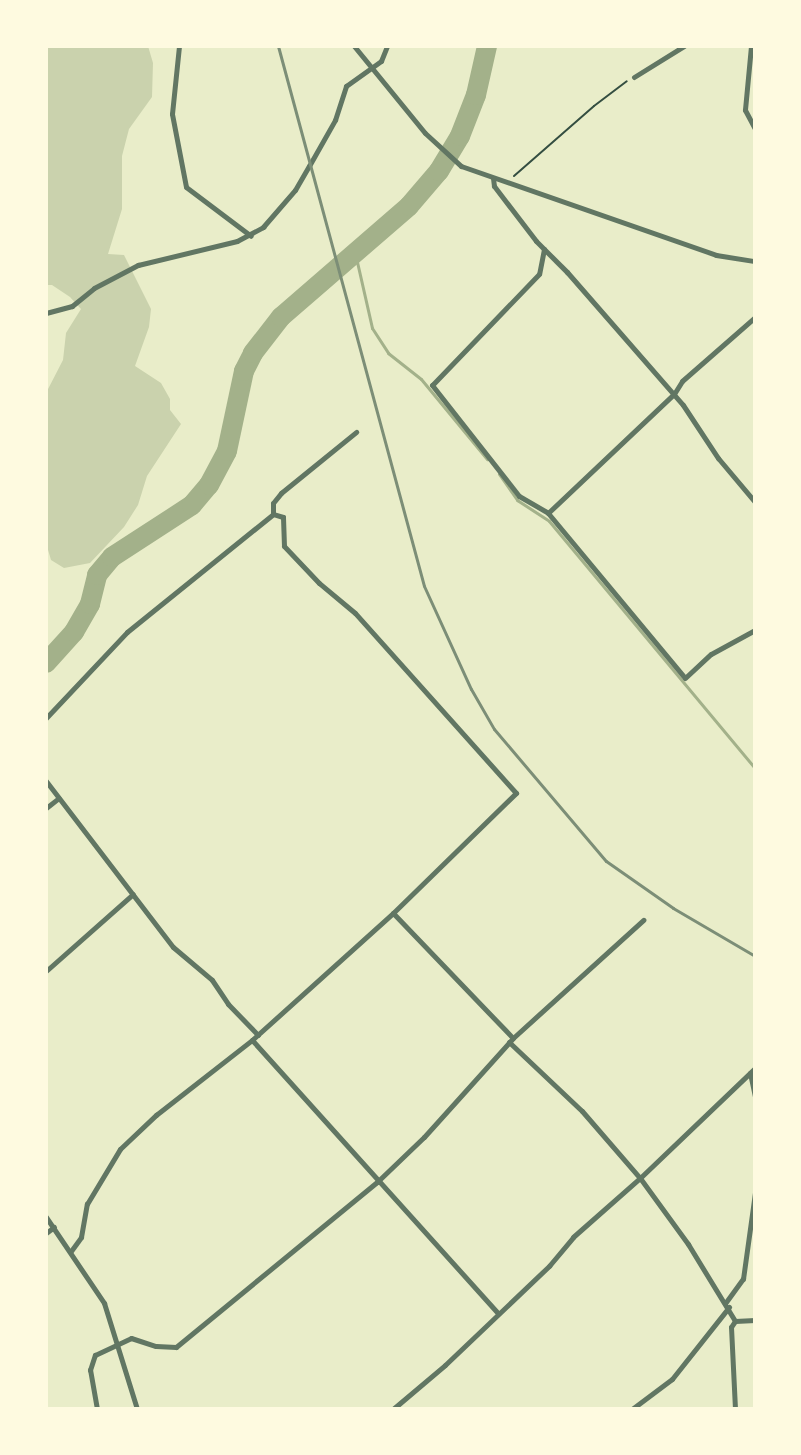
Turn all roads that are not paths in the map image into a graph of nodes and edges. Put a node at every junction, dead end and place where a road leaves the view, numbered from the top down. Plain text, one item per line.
1 (179, 46) edge
2 (354, 46) edge
3 (387, 46) edge
4 (684, 46) edge
5 (751, 46) edge
6 (374, 67) junction
7 (634, 77) road end
8 (755, 129) edge
9 (493, 178) junction
10 (251, 236) junction
11 (544, 249) junction
12 (755, 260) edge
13 (46, 313) edge
14 (755, 317) edge
15 (674, 394) junction
16 (356, 432) dead end
17 (755, 502) edge
18 (548, 513) junction
19 (273, 514) junction
20 (755, 630) edge
21 (46, 718) edge
22 (46, 781) edge
23 (59, 798) junction
24 (46, 808) edge
25 (133, 894) junction
26 (393, 913) junction
27 (643, 920) dead end
28 (46, 971) edge
29 (258, 1035) junction
30 (252, 1040) junction
31 (511, 1040) junction
32 (755, 1068) edge
33 (750, 1073) junction
34 (755, 1096) edge
35 (640, 1178) junction
36 (377, 1182) junction
37 (755, 1193) edge
38 (46, 1217) edge
39 (54, 1226) junction
40 (46, 1233) edge
41 (71, 1251) junction
42 (728, 1305) junction
43 (498, 1313) junction
44 (735, 1320) junction
45 (755, 1320) edge
46 (117, 1343) junction
47 (97, 1409) edge
48 (138, 1409) edge
49 (392, 1409) edge
50 (632, 1409) edge
51 (735, 1409) edge

1 - 10 street
2 - 6 street
3 - 6 street
4 - 7 street
5 - 8 street
6 - 9 street
6 - 10 street
9 - 11 street
9 - 12 street
10 - 13 street
11 - 15 street
11 - 18 street
14 - 15 street
15 - 17 street
15 - 18 street
16 - 19 street
18 - 20 street
19 - 21 street
19 - 26 street
22 - 23 street
23 - 24 street
23 - 25 street
25 - 28 street
25 - 29 street
26 - 29 street
26 - 31 street
27 - 31 street
29 - 30 street
30 - 36 street
30 - 41 street
31 - 35 street
31 - 36 street
32 - 33 street
33 - 34 street
33 - 35 street
35 - 42 street
35 - 43 street
36 - 43 street
36 - 46 street
37 - 42 street
38 - 39 street
39 - 40 street
39 - 41 street
41 - 46 street
42 - 44 street
42 - 50 street
43 - 49 street
44 - 45 street
44 - 51 street
46 - 47 street
46 - 48 street

